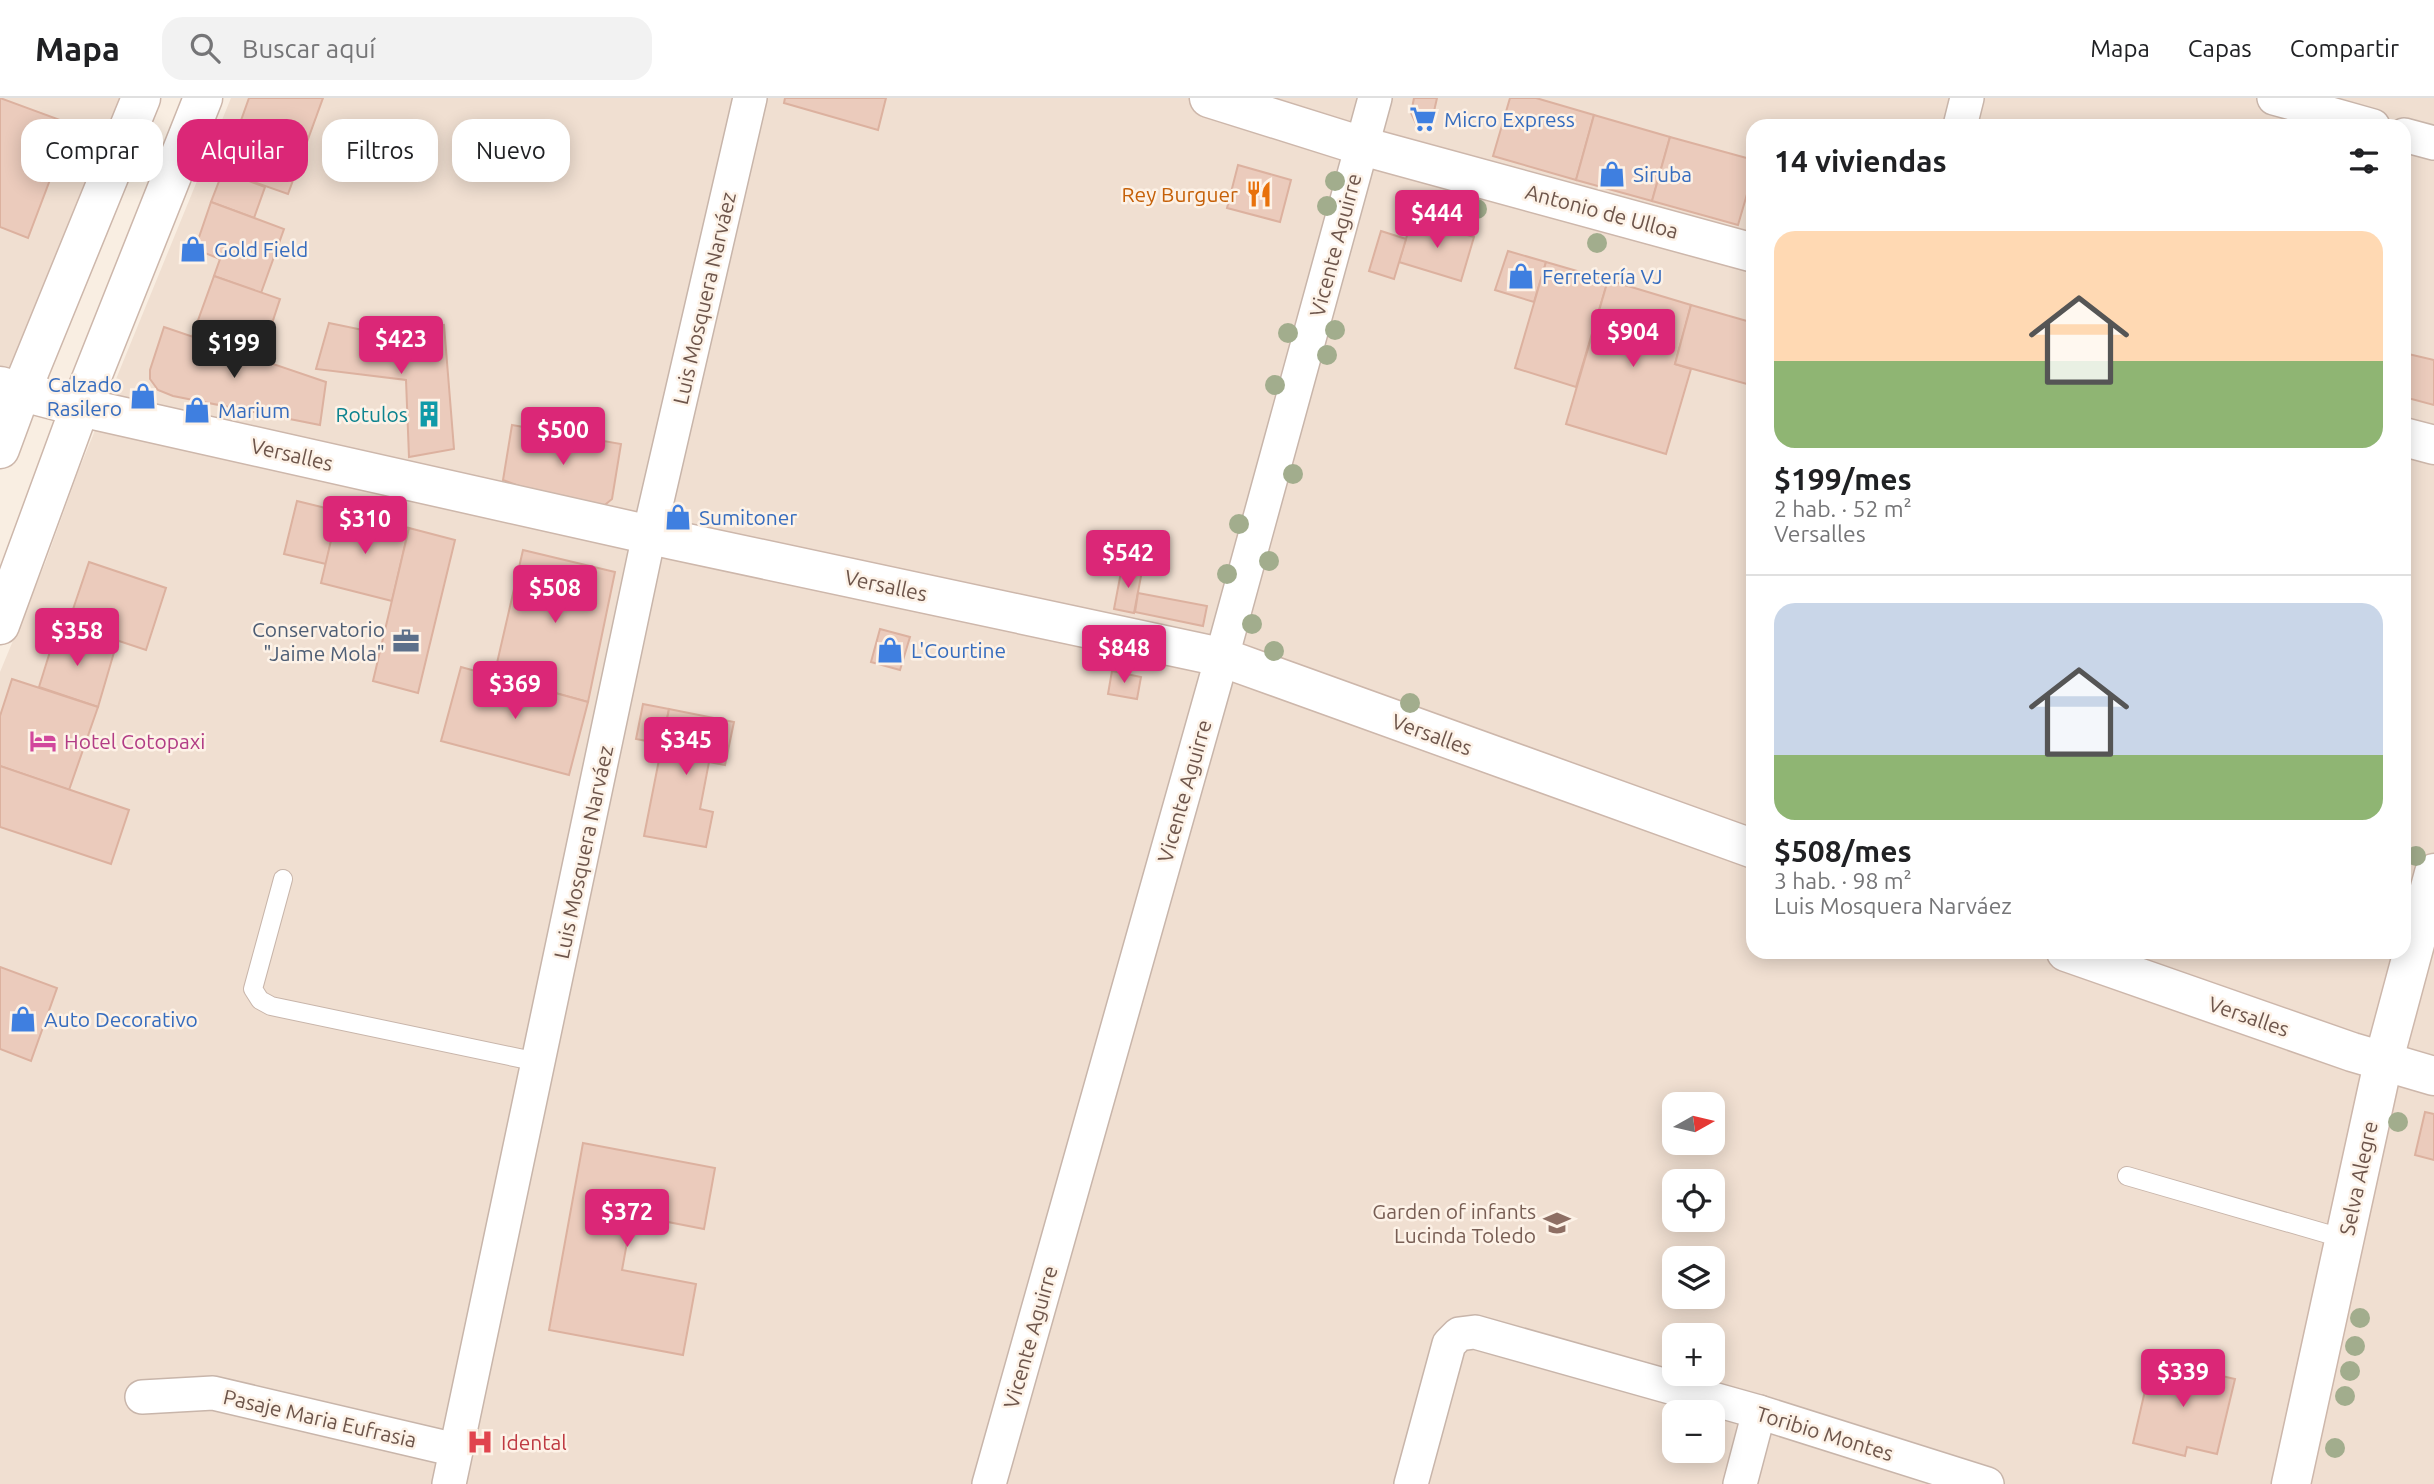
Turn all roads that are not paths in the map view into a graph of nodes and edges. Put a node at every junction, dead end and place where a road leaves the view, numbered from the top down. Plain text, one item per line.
1 (141, 98) edge
2 (203, 98) edge
3 (750, 98) edge
4 (1209, 98) edge
5 (1376, 98) edge
6 (1967, 98) edge
7 (2274, 98) edge
8 (1962, 119) edge
9 (2348, 119) edge
10 (2411, 137) edge
11 (2434, 143) edge
12 (1362, 146) junction
13 (1746, 251) edge
14 (10, 389) edge
15 (80, 407) junction
16 (2411, 439) edge
17 (2434, 445) edge
18 (0, 450) edge
19 (649, 535) junction
20 (0, 625) edge
21 (1221, 657) junction
22 (1746, 846) edge
23 (2434, 873) edge
24 (283, 879) dead end
25 (2086, 959) edge
26 (2411, 959) edge
27 (2411, 959) edge
28 (538, 1062) junction
29 (2383, 1063) junction
30 (2434, 1076) edge
31 (2127, 1176) dead end
32 (2345, 1239) junction
33 (142, 1397) dead end
34 (1759, 1412) junction
35 (456, 1450) junction
36 (449, 1484) edge
37 (989, 1484) edge
38 (1411, 1484) edge
39 (1740, 1484) edge
40 (1987, 1484) edge
41 (2291, 1484) edge

1 - 14 street
2 - 15 street
3 - 19 street, Luis Mosquera Narváez
4 - 12 street, Antonio de Ulloa
5 - 12 street, Vicente Aguirre
6 - 8 street
7 - 9 street
10 - 11 street
12 - 13 street, Antonio de Ulloa
12 - 21 street, Vicente Aguirre
14 - 15 street, Versalles
14 - 18 street
15 - 19 street, Versalles
15 - 20 street
16 - 17 street
19 - 21 street, Versalles
19 - 28 street, Luis Mosquera Narváez
21 - 22 street, Versalles
21 - 37 street, Vicente Aguirre
23 - 27 street, Selva Alegre
24 - 28 lane
25 - 29 street, Versalles
26 - 29 street, Selva Alegre
28 - 35 street, Luis Mosquera Narváez
29 - 30 street, Versalles
29 - 32 street, Selva Alegre
31 - 32 lane
32 - 41 street, Selva Alegre
33 - 35 street, Pasaje Maria Eufrasia
34 - 38 street, Toribio Montes
34 - 39 street
34 - 40 street, Toribio Montes
35 - 36 street, Luis Mosquera Narváez

